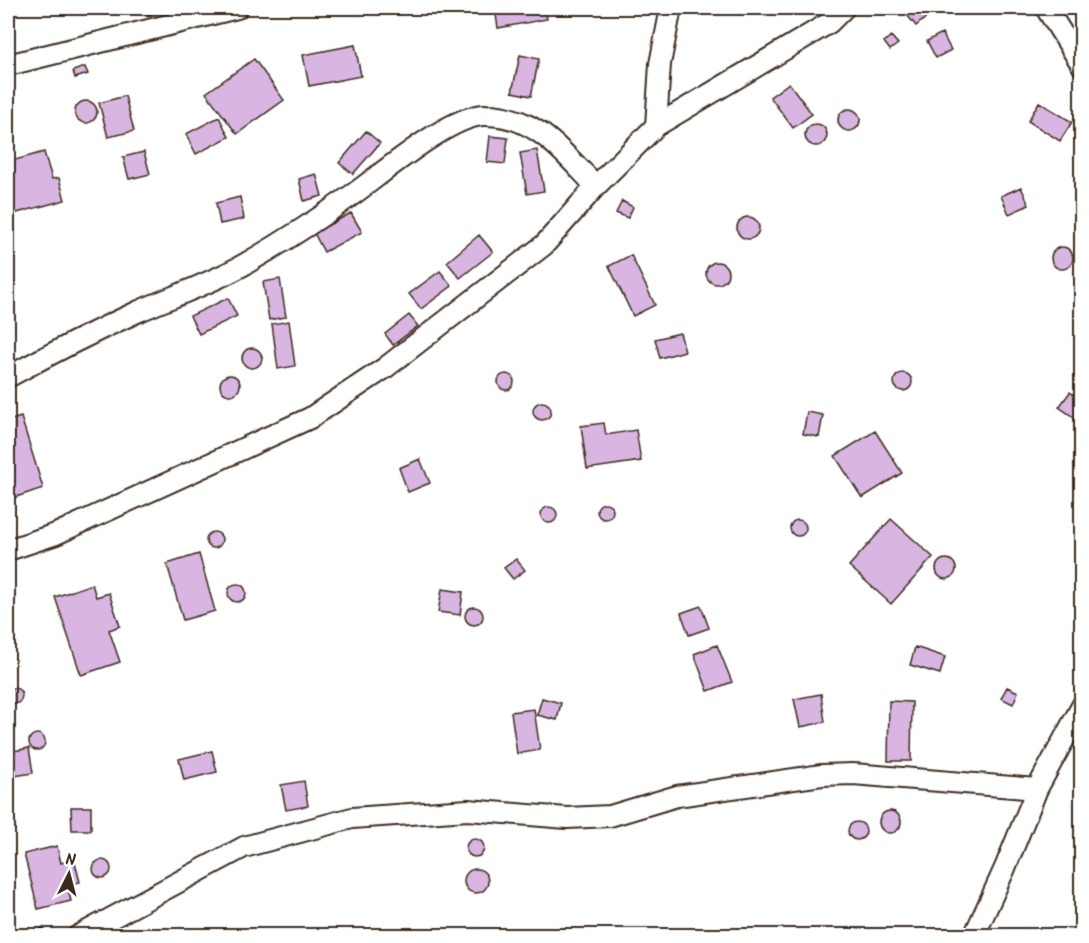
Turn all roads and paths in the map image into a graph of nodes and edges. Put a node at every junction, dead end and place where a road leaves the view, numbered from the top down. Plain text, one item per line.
1 (237, 8) edge
2 (671, 8) edge
3 (844, 8) edge
4 (1046, 8) edge
5 (8, 65) edge
6 (1082, 65) edge
7 (656, 126) junction
8 (596, 186) junction
9 (8, 377) edge
10 (8, 550) edge
11 (1082, 706) edge
12 (1073, 733) edge
13 (1037, 789) junction
14 (87, 934) edge
15 (974, 936) edge

1 - 5 street
2 - 7 street
3 - 7 street
4 - 6 street
7 - 8 street
8 - 9 street
8 - 10 street
11 - 12 street
12 - 13 street
13 - 14 street
13 - 15 street

